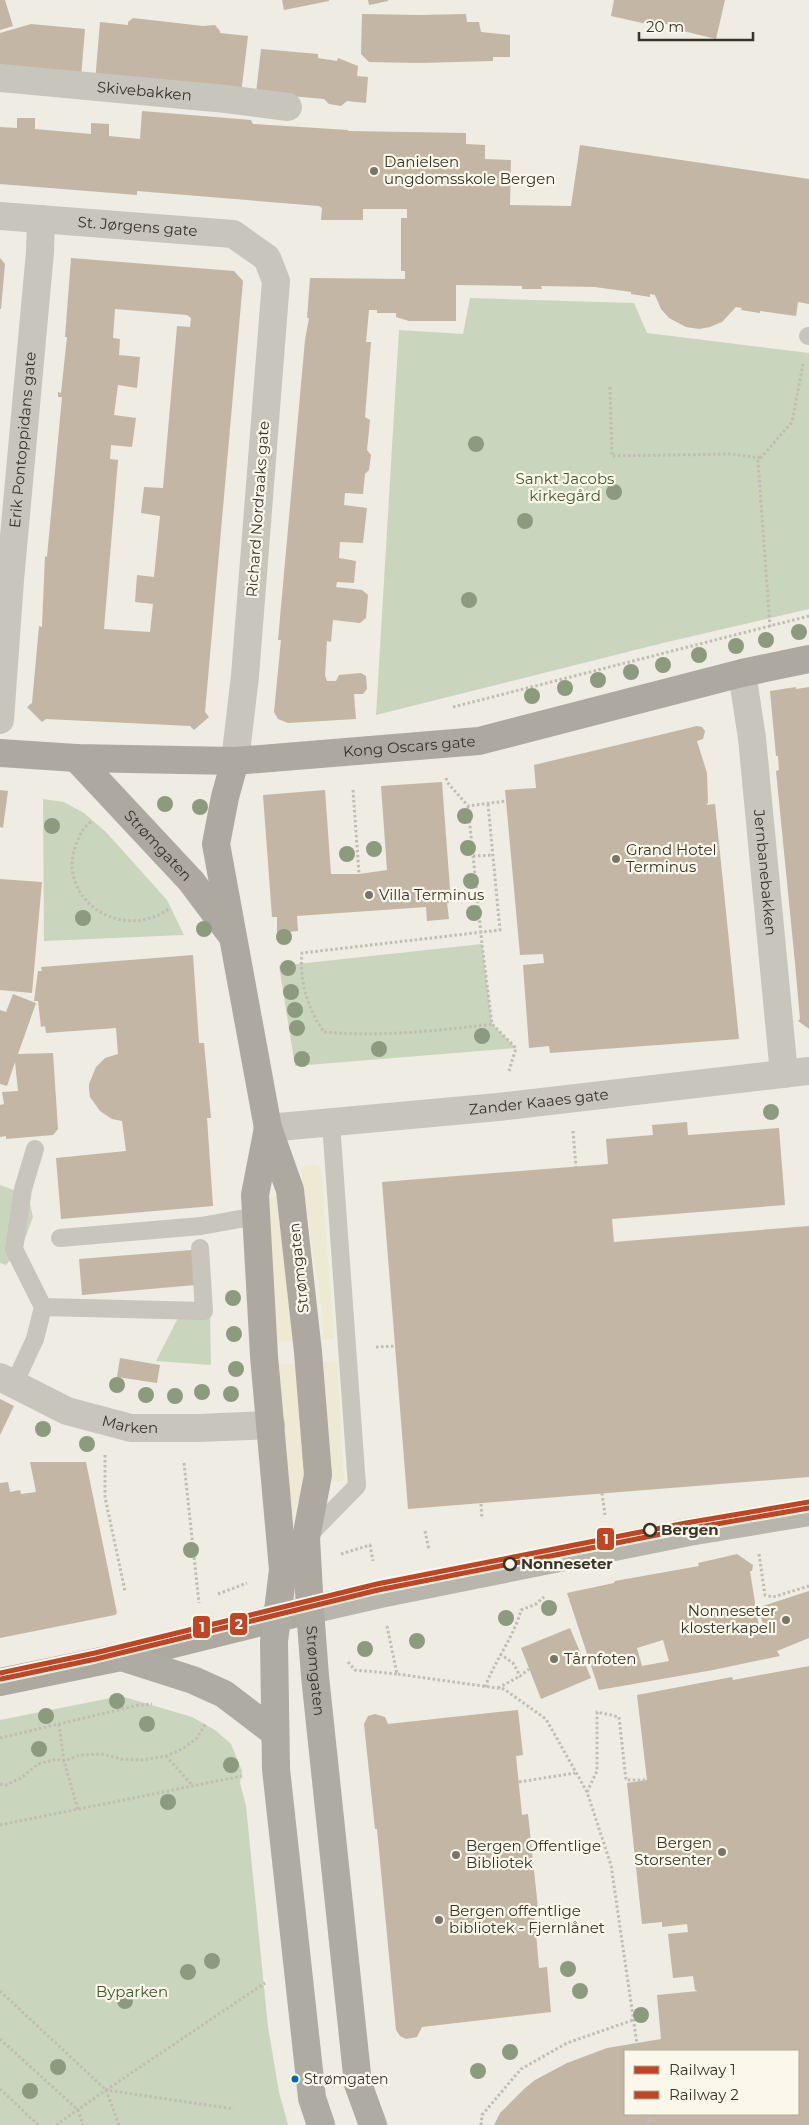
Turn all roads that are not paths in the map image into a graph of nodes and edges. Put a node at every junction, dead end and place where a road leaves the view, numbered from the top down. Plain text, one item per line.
1 (0, 78) edge
2 (288, 107) dead end
3 (0, 216) edge
4 (41, 219) junction
5 (267, 258) joint
6 (809, 659) edge
7 (742, 673) junction
8 (0, 720) edge
9 (0, 753) edge
10 (76, 758) junction
11 (235, 761) junction
12 (234, 938) junction
13 (797, 1073) edge
14 (331, 1123) junction
15 (268, 1128) junction
16 (35, 1149) dead end
17 (256, 1216) junction
18 (60, 1238) dead end
19 (200, 1248) dead end
20 (43, 1307) junction
21 (7, 1381) edge
22 (271, 1425) junction
23 (809, 1512) edge
24 (306, 1538) junction
25 (310, 1610) junction
26 (277, 1618) junction
27 (121, 1657) junction
28 (0, 1682) edge
29 (274, 1732) junction
30 (321, 2125) edge
31 (373, 2125) edge

1 - 2 street, Skivebakken
3 - 4 street, St. Jørgens gate
4 - 5 street, St. Jørgens gate
4 - 8 street, Erik Pontoppidans gate
5 - 11 street, Richard Nordraaks gate
6 - 7 main road, Kong Oscars gate
7 - 11 main road, Kong Oscars gate
7 - 13 street, Jernbanebakken
9 - 10 main road, Kong Oscars gate
10 - 11 main road, Kong Oscars gate
10 - 12 main road, Strømgaten
11 - 12 main road, Strømgaten
12 - 15 main road, Strømgaten
13 - 14 street, Zander Kaaes gate
14 - 15 street, Zander Kaaes gate
14 - 24 lane
15 - 17 main road, Strømgaten
15 - 24 main road, Strømgaten
16 - 20 lane
17 - 18 lane
17 - 22 main road, Strømgaten
19 - 20 lane
20 - 21 lane
21 - 22 street, Marken
22 - 26 main road, Strømgaten
23 - 25 main road
24 - 25 main road, Strømgaten
25 - 26 main road
25 - 31 highway, Strømgaten
26 - 27 main road
26 - 29 highway, Strømgaten
27 - 28 main road
27 - 29 highway
29 - 30 highway, Strømgaten

